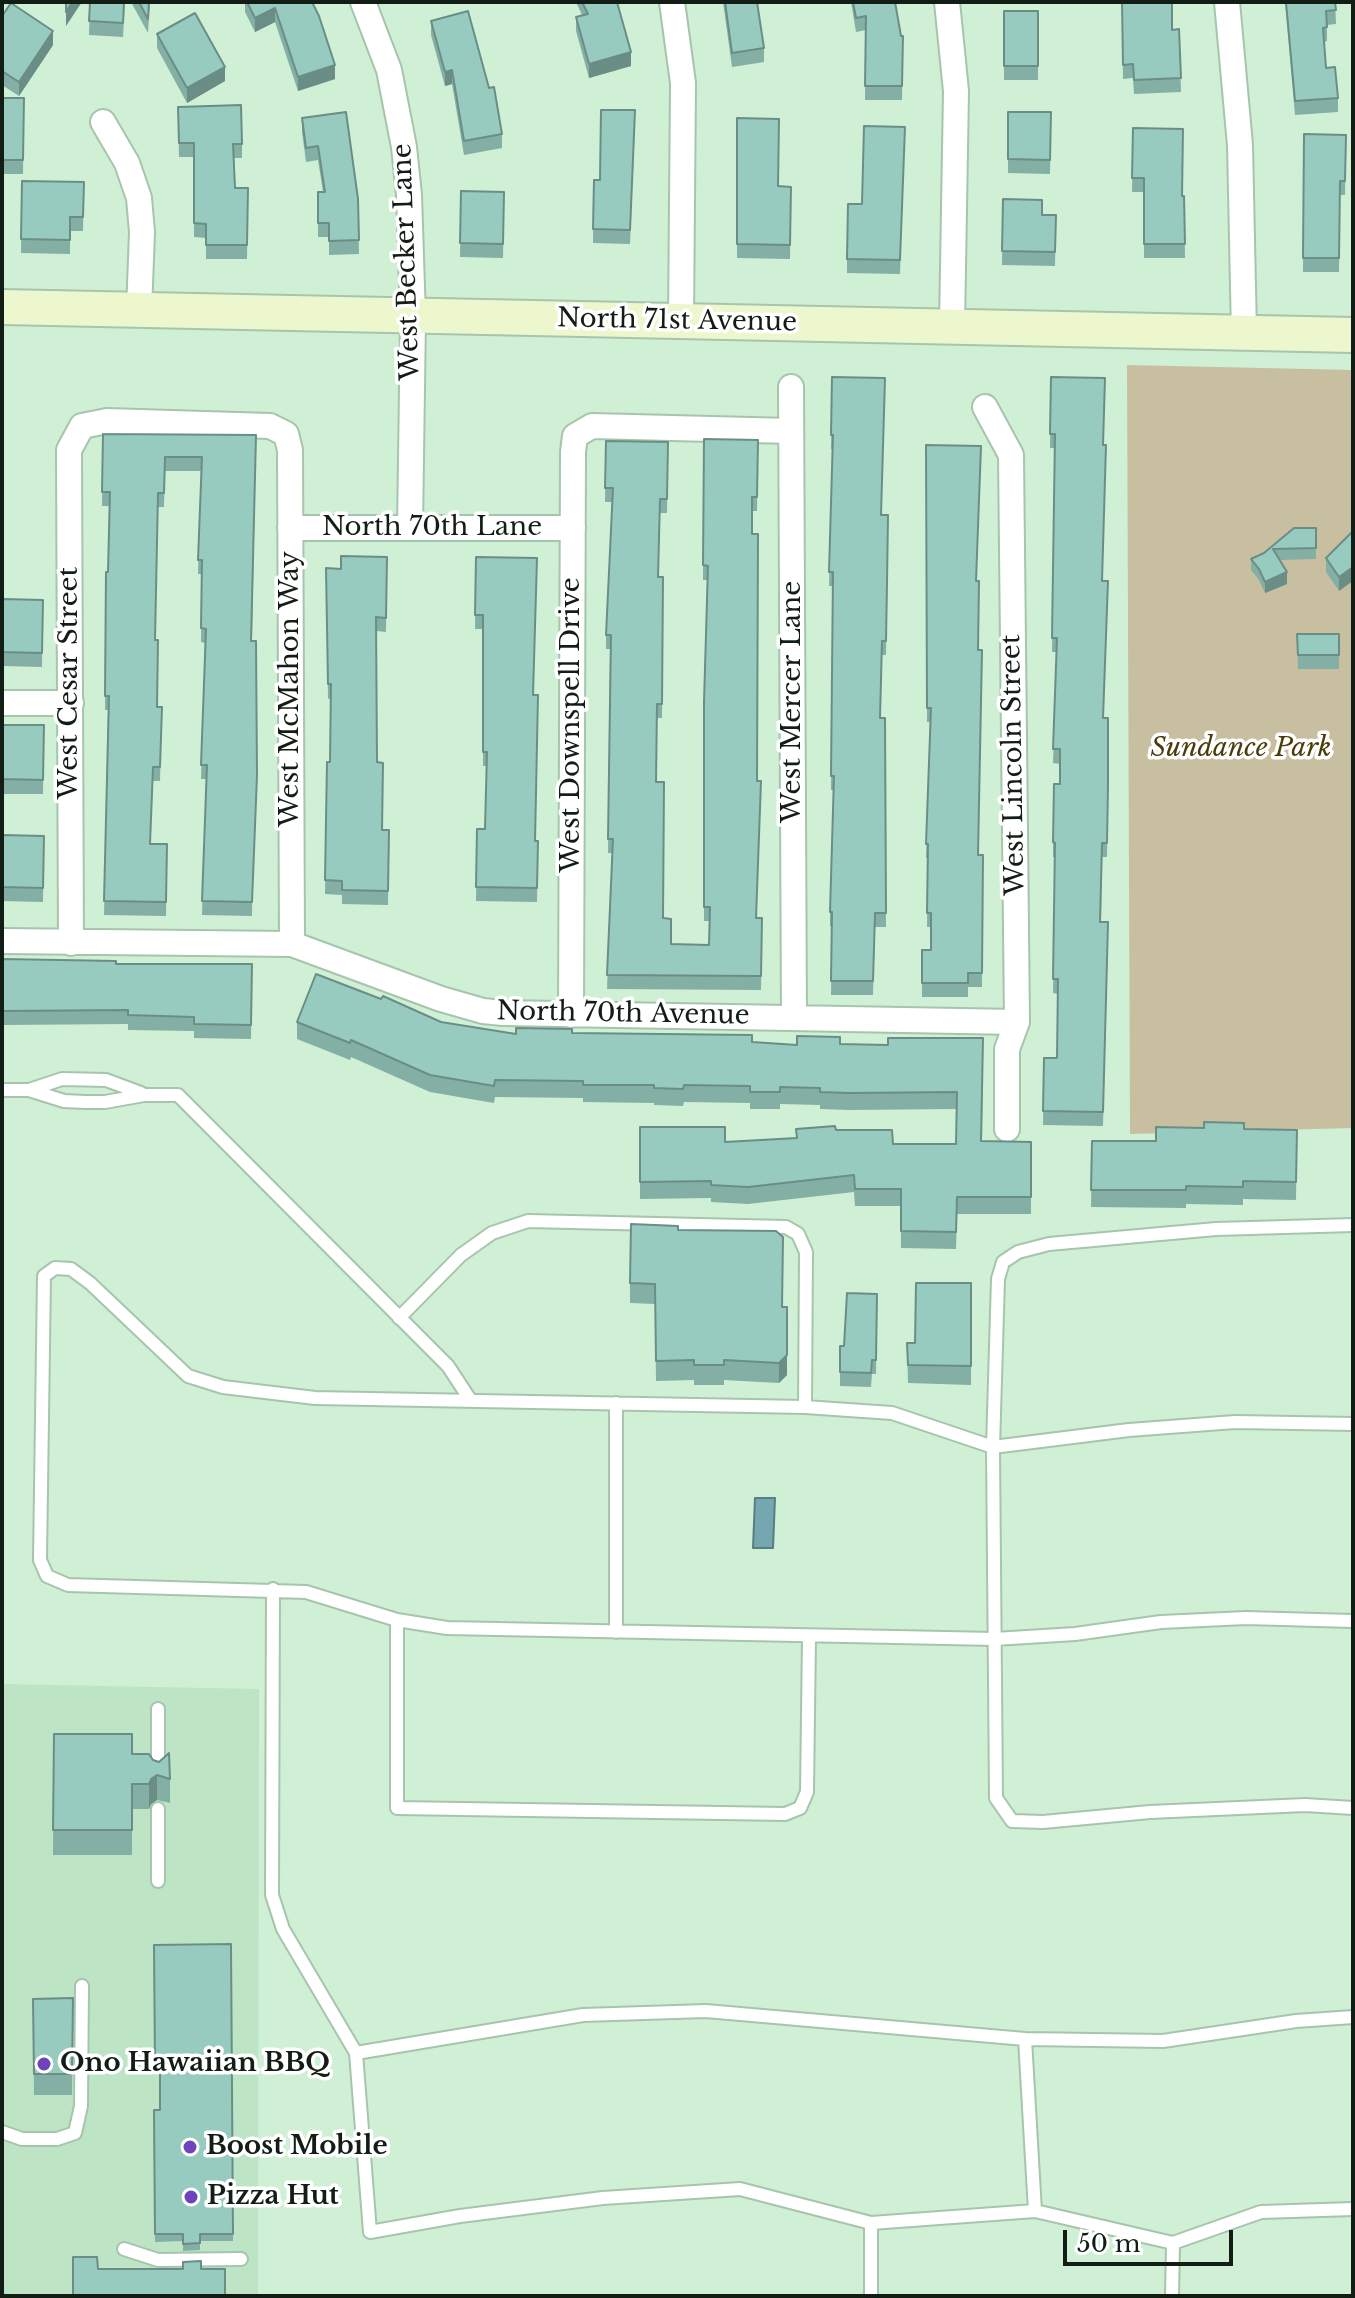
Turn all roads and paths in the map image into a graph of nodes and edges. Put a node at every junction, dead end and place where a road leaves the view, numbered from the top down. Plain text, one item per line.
1 (363, 2) edge
2 (672, 2) edge
3 (947, 2) edge
4 (1227, 2) edge
5 (103, 122) dead end
6 (2, 307) edge
7 (139, 311) junction
8 (413, 318) junction
9 (681, 321) junction
10 (952, 326) junction
11 (1244, 334) junction
12 (1353, 335) edge
13 (791, 387) dead end
14 (985, 407) dead end
15 (791, 431) junction
16 (286, 434) joint
17 (290, 528) junction
18 (410, 528) junction
19 (573, 528) junction
20 (2, 703) edge
21 (71, 703) junction
22 (2, 941) edge
23 (71, 943) junction
24 (292, 944) junction
25 (571, 1015) junction
26 (794, 1018) junction
27 (1017, 1022) junction
28 (2, 1090) edge
29 (29, 1090) junction
30 (144, 1095) junction
31 (1007, 1129) dead end
32 (1353, 1225) edge
33 (399, 1318) junction
34 (471, 1401) junction
35 (616, 1403) junction
36 (805, 1407) junction
37 (1353, 1424) edge
38 (993, 1447) junction
39 (273, 1589) junction
40 (397, 1620) junction
41 (1353, 1621) edge
42 (616, 1632) junction
43 (809, 1637) junction
44 (995, 1639) junction
45 (158, 1709) dead end
46 (158, 1778) edge
47 (1353, 1808) edge
48 (158, 1809) dead end
49 (158, 1881) dead end
50 (82, 1986) dead end
51 (1353, 2017) edge
52 (1025, 2039) junction
53 (356, 2053) junction
54 (2, 2132) edge
55 (1353, 2209) edge
56 (1035, 2211) junction
57 (871, 2223) junction
58 (1173, 2243) junction
59 (124, 2249) dead end
60 (241, 2259) dead end
61 (871, 2296) edge
62 (1172, 2296) edge

1 - 8 street, West Becker Lane
2 - 9 street
3 - 10 street
4 - 11 street
5 - 7 street
6 - 7 street, North 71st Avenue
7 - 8 street, North 71st Avenue
8 - 9 street, North 71st Avenue
8 - 18 street, West Becker Lane
9 - 10 street, North 71st Avenue
10 - 11 street, North 71st Avenue
11 - 12 street, North 71st Avenue
13 - 15 street, West Mercer Lane
14 - 27 street, West Lincoln Street
15 - 19 street, West Downspell Drive
15 - 26 street, West Mercer Lane
16 - 17 street, West McMahon Way
16 - 21 street, West Cesar Street
17 - 18 street, North 70th Lane
17 - 24 street, West McMahon Way
18 - 19 street, North 70th Lane
19 - 25 street, West Downspell Drive
20 - 21 street
21 - 23 street, West Cesar Street
22 - 23 street, North 70th Avenue
23 - 24 street, North 70th Avenue
24 - 25 street, North 70th Avenue
25 - 26 street, North 70th Avenue
26 - 27 street, North 70th Avenue
27 - 31 street, West Lincoln Street
28 - 29 lane
29 - 30 lane
29 - 30 lane
30 - 33 lane
32 - 38 lane
33 - 34 lane
33 - 36 lane
34 - 35 lane
34 - 39 lane
35 - 36 lane
35 - 42 lane
36 - 38 lane
37 - 38 lane
38 - 44 lane
39 - 40 lane
39 - 53 lane
40 - 42 lane
40 - 43 lane
41 - 44 lane
42 - 43 lane
43 - 44 lane
44 - 47 lane
45 - 46 lane
48 - 49 lane
50 - 54 lane
51 - 52 lane
52 - 53 lane
52 - 56 lane
53 - 57 lane
55 - 58 lane
56 - 57 lane
56 - 58 lane
57 - 61 lane
58 - 62 lane
59 - 60 lane

